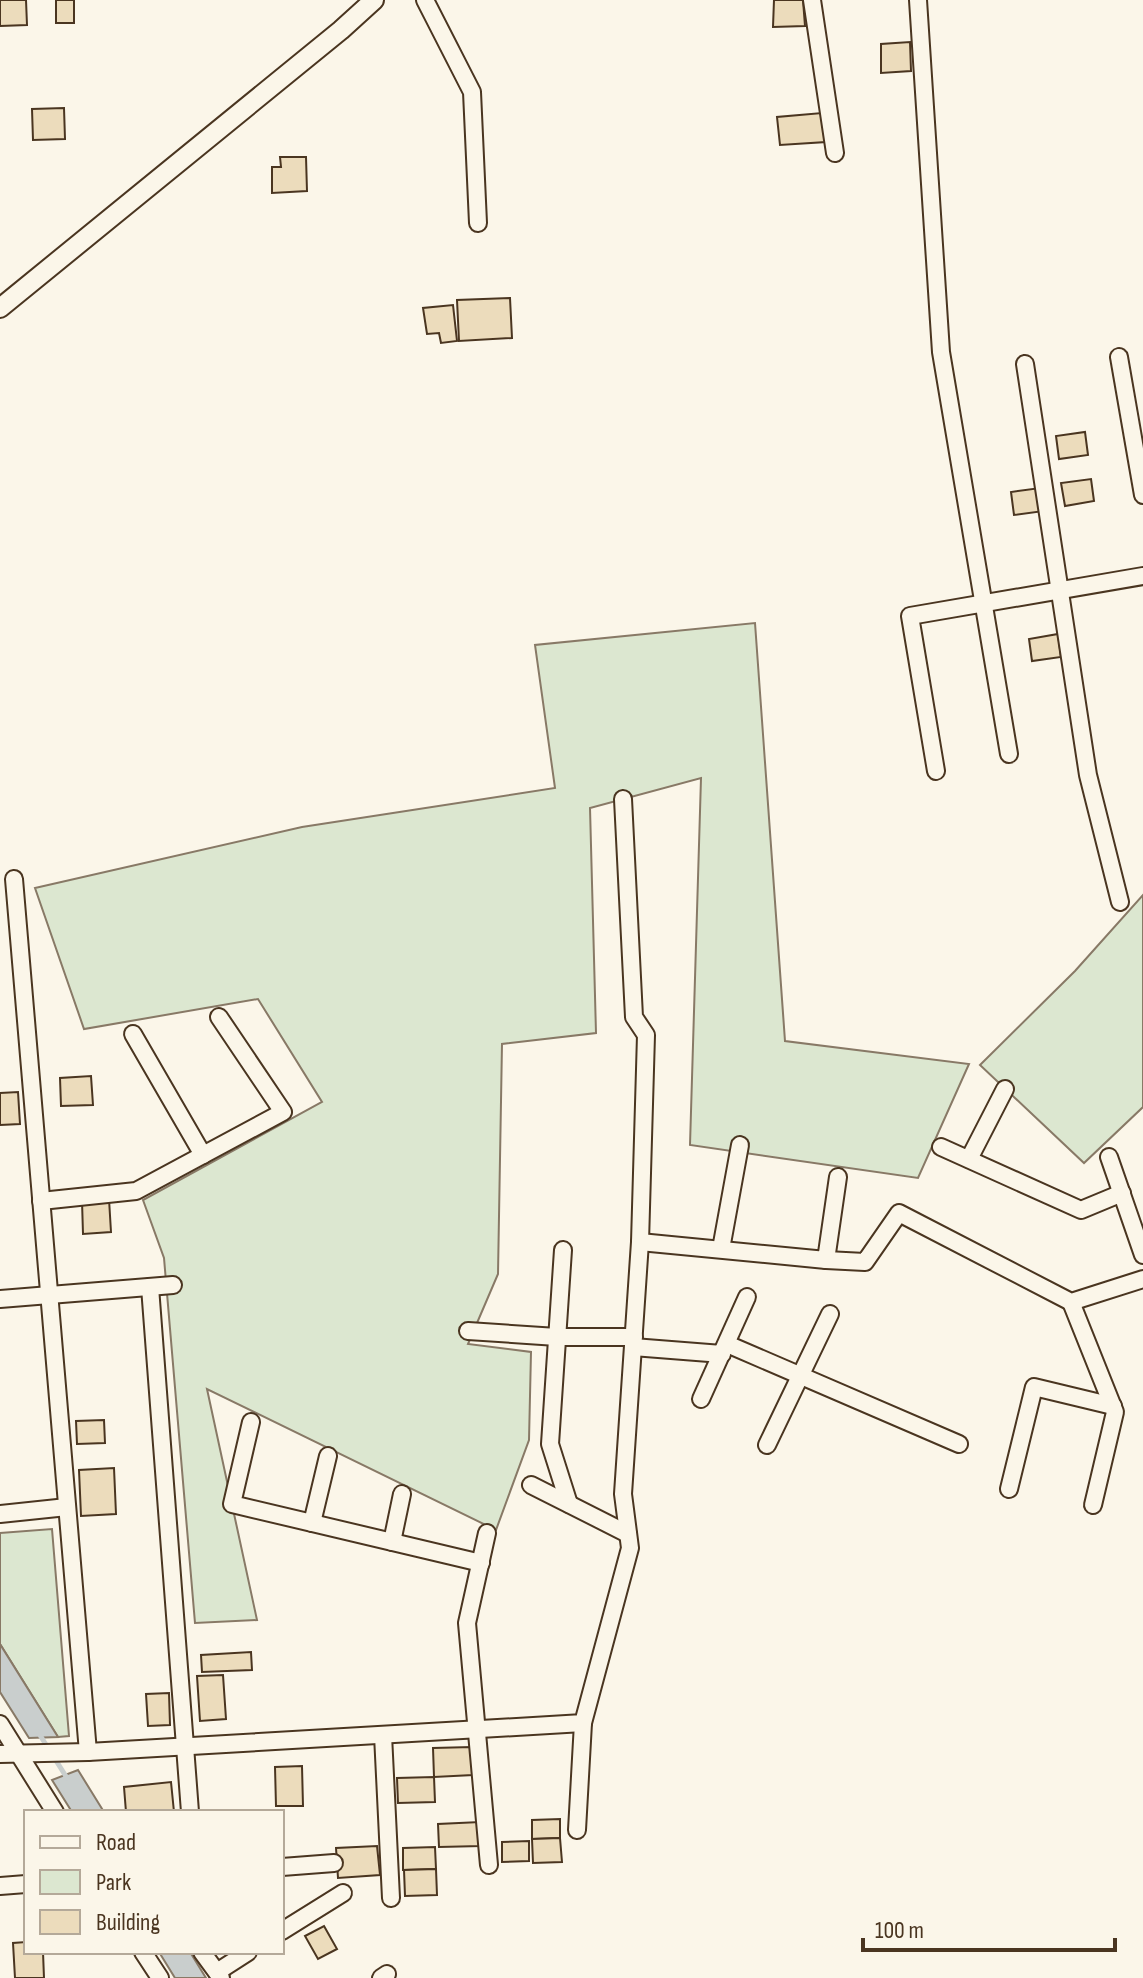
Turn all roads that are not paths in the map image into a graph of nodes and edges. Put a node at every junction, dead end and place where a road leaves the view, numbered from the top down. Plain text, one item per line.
1 (374, 0) edge
2 (425, 0) edge
3 (812, 0) edge
4 (918, 0) edge
5 (835, 153) dead end
6 (478, 223) dead end
7 (0, 308) edge
8 (1119, 357) dead end
9 (1025, 364) dead end
10 (1143, 495) edge
11 (1143, 576) edge
12 (1060, 590) junction
13 (983, 603) junction
14 (1009, 754) dead end
15 (936, 771) dead end
16 (623, 799) dead end
17 (14, 879) dead end
18 (1120, 902) dead end
19 (219, 1017) dead end
20 (133, 1034) dead end
21 (1005, 1089) dead end
22 (740, 1145) dead end
23 (941, 1147) dead end
24 (203, 1155) junction
25 (1109, 1157) dead end
26 (969, 1159) junction
27 (838, 1177) dead end
28 (1122, 1193) junction
29 (41, 1201) junction
30 (640, 1242) junction
31 (721, 1249) junction
32 (563, 1250) dead end
33 (1143, 1255) edge
34 (826, 1260) junction
35 (1143, 1279) edge
36 (173, 1285) dead end
37 (150, 1287) junction
38 (49, 1295) junction
39 (747, 1297) dead end
40 (0, 1299) edge
41 (1071, 1302) junction
42 (830, 1314) dead end
43 (468, 1331) dead end
44 (557, 1337) junction
45 (633, 1342) junction
46 (724, 1349) junction
47 (801, 1376) junction
48 (701, 1399) dead end
49 (1113, 1406) junction
50 (251, 1422) dead end
51 (959, 1444) dead end
52 (767, 1445) dead end
53 (328, 1456) dead end
54 (531, 1485) dead end
55 (1009, 1489) dead end
56 (402, 1494) dead end
57 (569, 1504) junction
58 (1093, 1505) dead end
59 (67, 1507) junction
60 (0, 1514) edge
61 (312, 1523) junction
62 (487, 1533) dead end
63 (628, 1534) junction
64 (392, 1542) junction
65 (481, 1563) junction
66 (583, 1723) junction
67 (0, 1724) edge
68 (475, 1729) junction
69 (383, 1735) junction
70 (185, 1745) junction
71 (22, 1752) junction
72 (88, 1752) junction
73 (0, 1754) edge
74 (54, 1810) edge
75 (190, 1810) edge
76 (577, 1830) dead end
77 (334, 1863) dead end
78 (489, 1865) dead end
79 (284, 1867) edge
80 (24, 1884) edge
81 (0, 1886) edge
82 (343, 1893) dead end
83 (391, 1898) dead end
84 (284, 1930) edge
85 (144, 1954) edge
86 (203, 1954) edge
87 (245, 1954) edge
88 (219, 1975) edge
89 (159, 1977) edge
90 (140, 1978) edge

1 - 7 street
2 - 6 street
3 - 5 street
4 - 13 street
8 - 10 street
9 - 12 street
11 - 12 street
12 - 13 street
12 - 18 street
13 - 14 street
13 - 15 street
16 - 30 street
17 - 29 street
19 - 24 street
20 - 24 street
21 - 26 street
22 - 31 street
23 - 26 street
24 - 29 street
25 - 28 street
26 - 28 street
27 - 34 street
28 - 33 street
29 - 38 street
30 - 31 street
30 - 45 street
31 - 34 street
32 - 44 street
34 - 41 street
35 - 41 street
36 - 37 street
37 - 38 street
37 - 70 street
38 - 40 street
38 - 59 street
39 - 46 street
41 - 49 street
42 - 47 street
43 - 44 street
44 - 45 street
44 - 57 street
45 - 46 street
45 - 63 street
46 - 47 street
46 - 48 street
47 - 51 street
47 - 52 street
49 - 55 street
49 - 58 street
50 - 61 street
53 - 61 street
54 - 57 street
56 - 64 street
57 - 63 street
59 - 60 street
59 - 72 street
61 - 64 street
62 - 65 street
63 - 66 street
64 - 65 street
65 - 68 street
66 - 68 street
66 - 76 street
67 - 71 street
68 - 69 street
68 - 78 street
69 - 70 street
69 - 83 street
70 - 72 street
70 - 75 street
71 - 72 street
71 - 73 street
71 - 74 street
77 - 79 street
80 - 81 street
82 - 84 street
85 - 89 street
86 - 88 street
87 - 88 street
89 - 90 street

